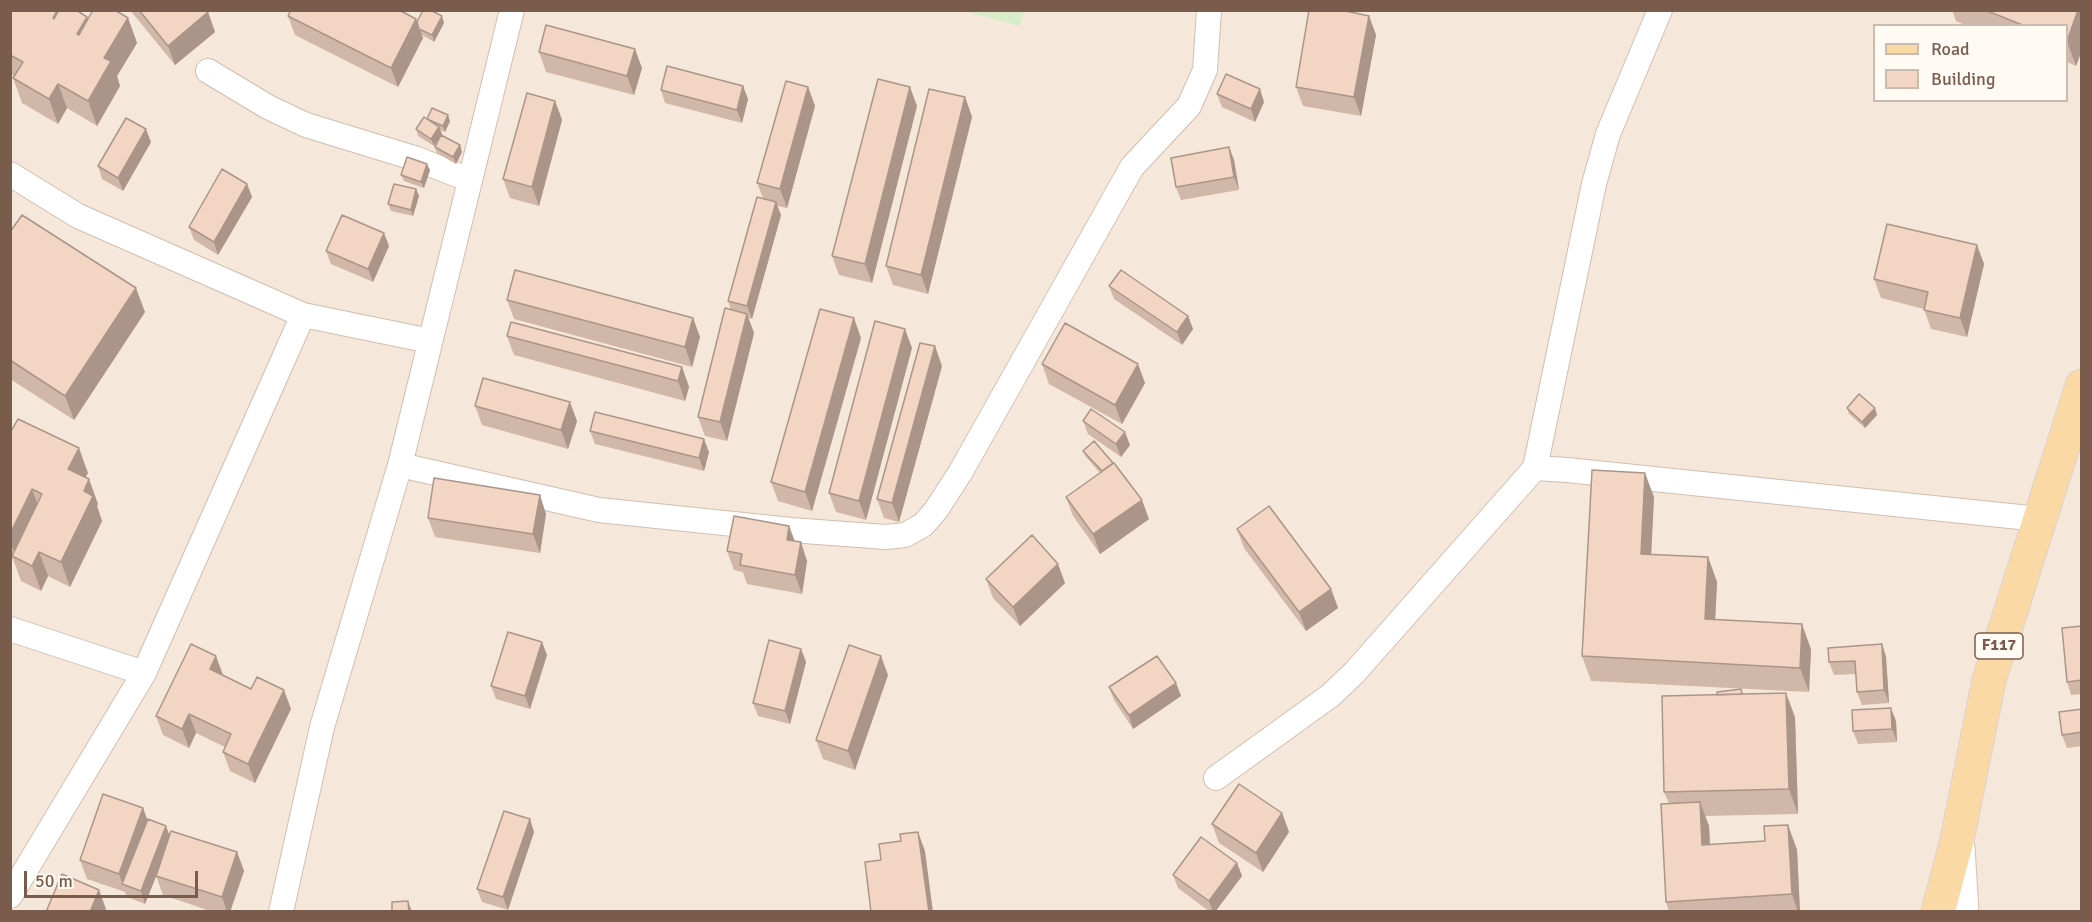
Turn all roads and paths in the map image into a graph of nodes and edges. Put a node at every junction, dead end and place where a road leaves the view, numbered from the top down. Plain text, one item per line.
1 (513, 10) edge
2 (1209, 10) edge
3 (1660, 10) edge
4 (208, 71) dead end
5 (10, 174) edge
6 (470, 180) junction
7 (303, 315) junction
8 (430, 341) junction
9 (2082, 386) edge
10 (400, 465) junction
11 (1535, 468) junction
12 (2039, 519) junction
13 (10, 629) edge
14 (144, 673) junction
15 (1215, 778) dead end
16 (1957, 840) junction
17 (10, 896) edge
18 (281, 912) edge
19 (1938, 912) edge
20 (1962, 912) edge

1 - 6 street
2 - 10 street
3 - 11 street
4 - 6 street
5 - 7 street
6 - 8 street
7 - 8 street
7 - 14 street
8 - 10 street
9 - 12 main road, F117
10 - 18 street
11 - 12 street
11 - 15 street
12 - 16 main road, F117
13 - 14 street
14 - 17 street
16 - 19 main road, F117
16 - 20 main road

